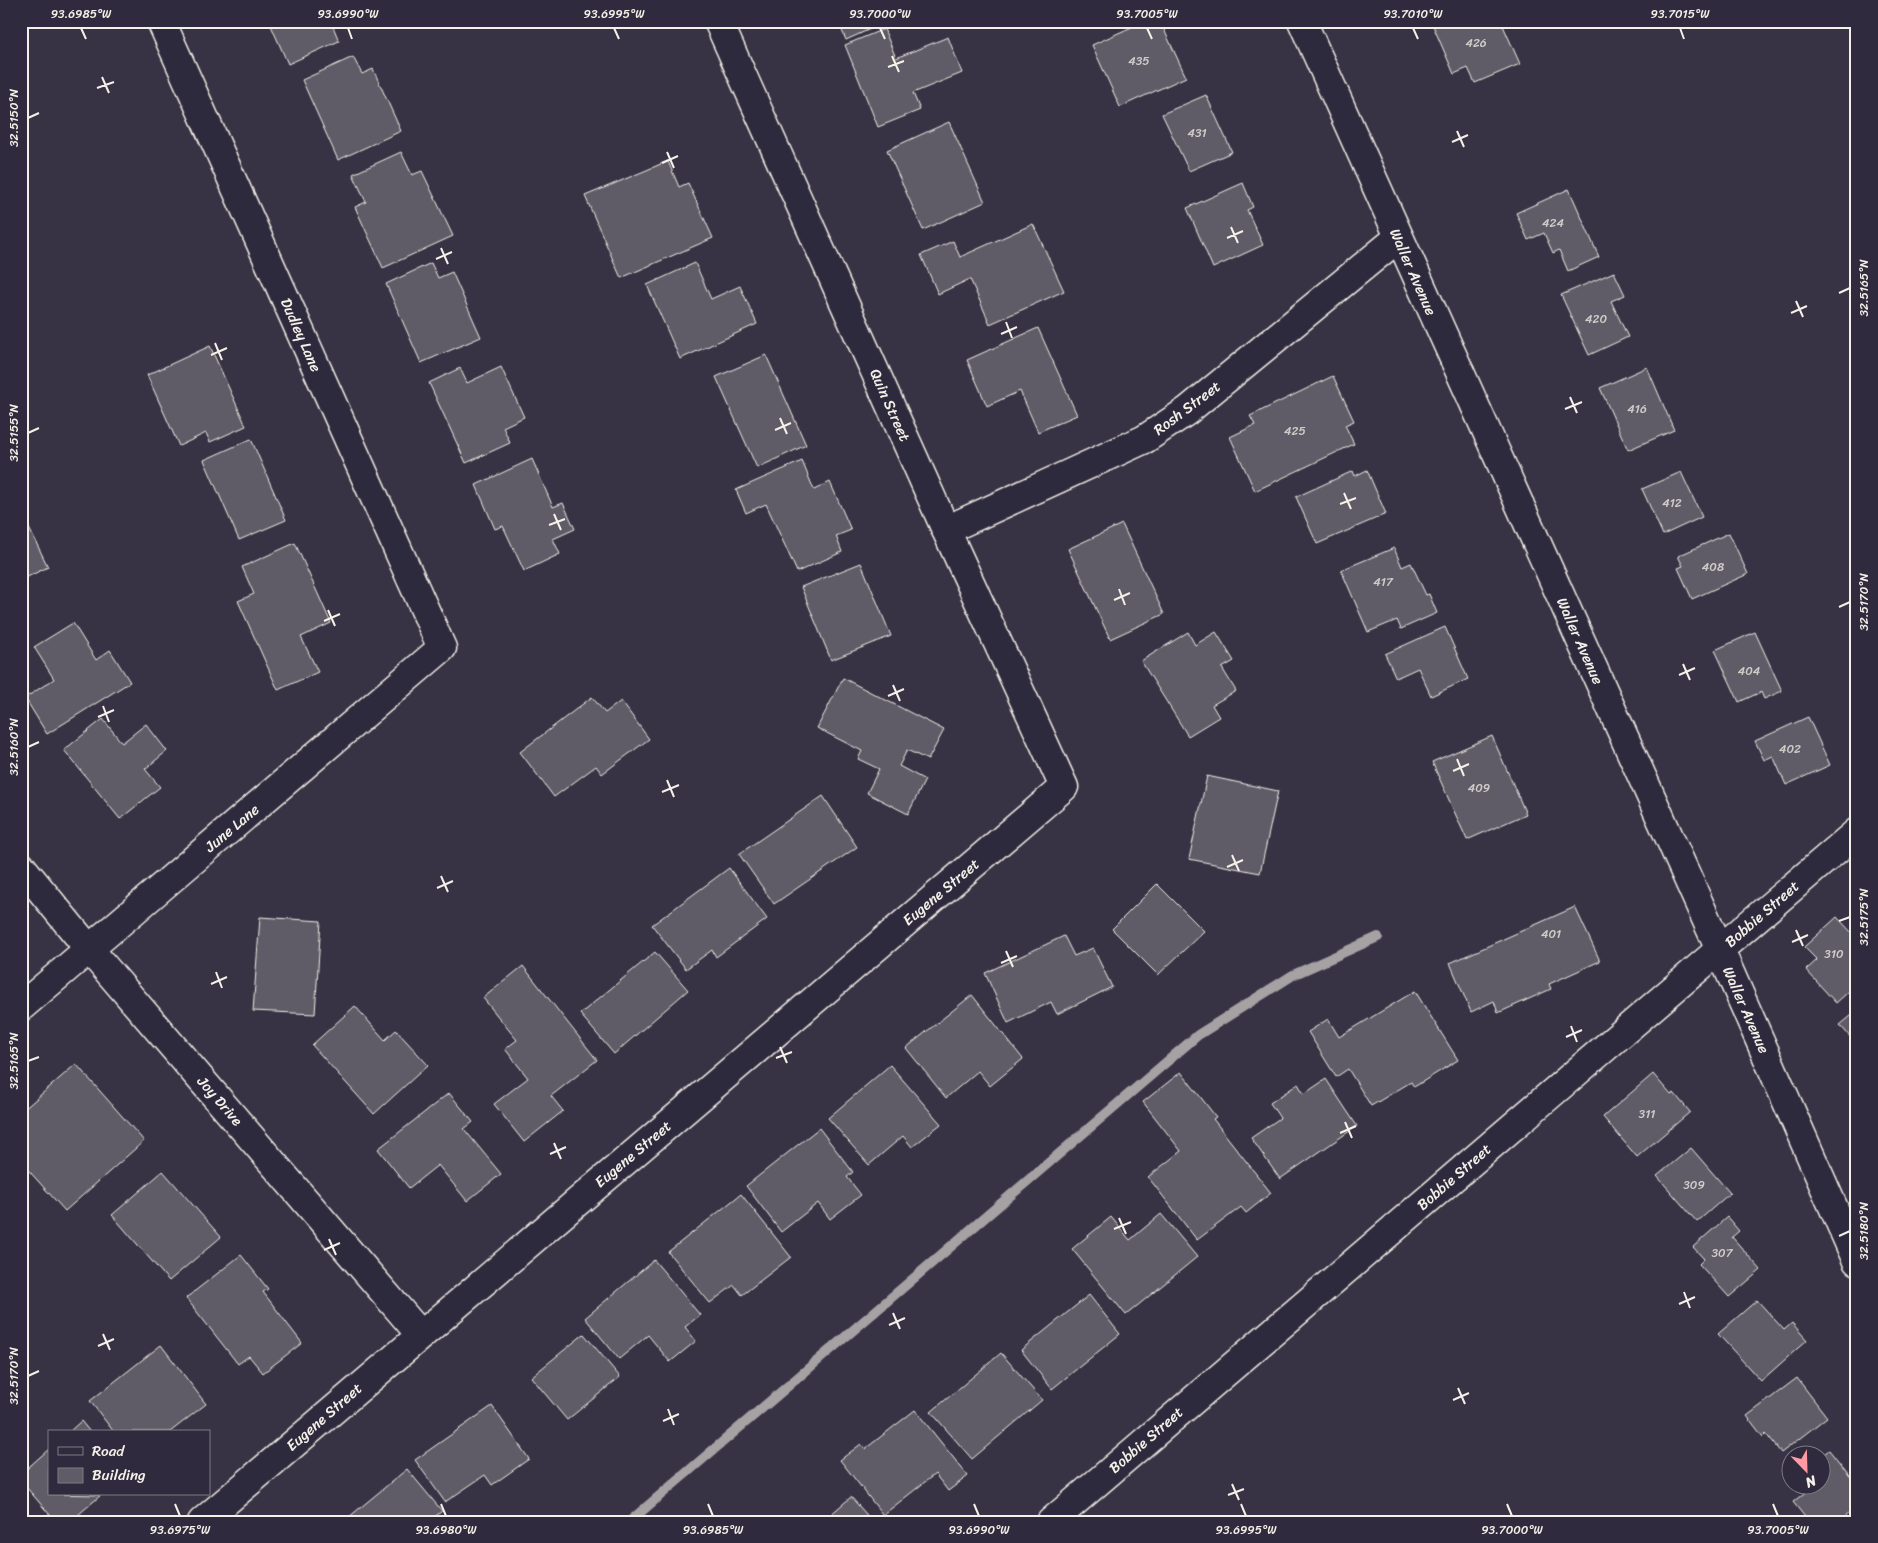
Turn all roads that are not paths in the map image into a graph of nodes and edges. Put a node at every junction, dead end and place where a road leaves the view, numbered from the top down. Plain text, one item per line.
1 (161, 21) edge
2 (718, 21) edge
3 (1302, 21) edge
4 (1398, 238) junction
5 (946, 530) junction
6 (442, 648) joint
7 (1064, 787) joint
8 (1857, 832) edge
9 (21, 866) edge
10 (89, 949) junction
11 (1720, 950) junction
12 (21, 1007) edge
13 (1857, 1261) edge
14 (420, 1334) junction
15 (202, 1522) edge
16 (1052, 1522) edge

1 - 6 street, Dudley Lane
2 - 5 street, Quin Street
3 - 4 street, Waller Avenue
4 - 5 street, Rosh Street
4 - 11 street, Waller Avenue
5 - 7 street, Quin Street
6 - 10 street, June Lane
7 - 14 street, Eugene Street
8 - 11 street, Bobbie Street
9 - 10 street, Joy Drive
10 - 12 street, June Lane
10 - 14 street, Joy Drive
11 - 13 street, Waller Avenue
11 - 16 street, Bobbie Street
14 - 15 street, Eugene Street

